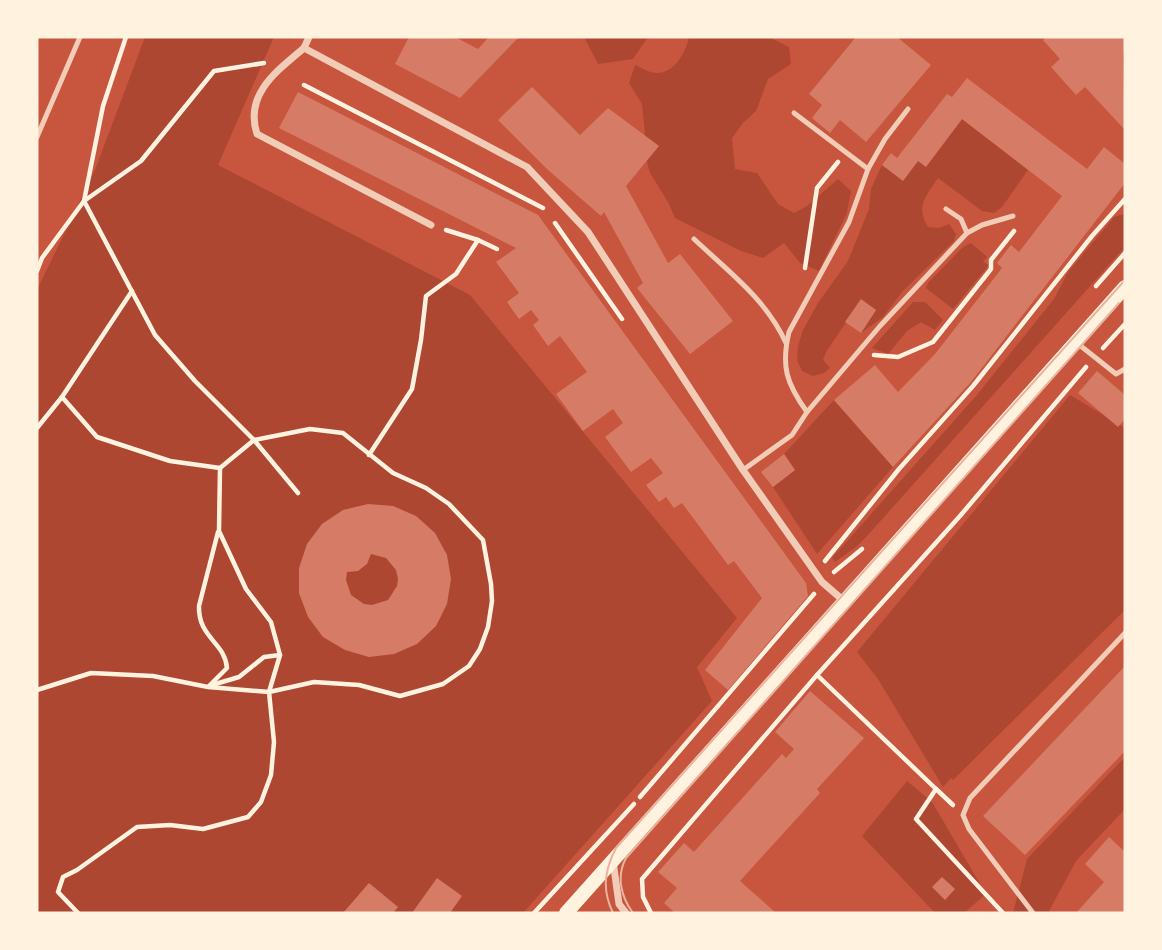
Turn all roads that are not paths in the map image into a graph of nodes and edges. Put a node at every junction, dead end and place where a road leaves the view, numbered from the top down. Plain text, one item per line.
1 (80, 37) edge
2 (309, 37) edge
3 (304, 48) junction
4 (908, 109) dead end
5 (793, 113) dead end
6 (37, 137) edge
7 (868, 169) junction
8 (946, 209) dead end
9 (1013, 216) dead end
10 (430, 225) road end
11 (967, 233) junction
12 (694, 239) dead end
13 (1125, 287) edge
14 (1075, 342) junction
15 (786, 345) junction
16 (1125, 369) edge
17 (807, 412) junction
18 (743, 470) junction
19 (845, 602) junction
20 (1125, 633) edge
21 (613, 861) junction
22 (566, 913) edge
23 (626, 913) edge
24 (1033, 913) edge

1 - 6 lane
2 - 3 street
3 - 10 street
3 - 18 street
4 - 7 lane
5 - 7 lane
7 - 15 lane
8 - 11 lane
9 - 11 lane
11 - 17 lane
12 - 15 lane
13 - 14 main road
14 - 16 lane
14 - 19 main road
15 - 17 lane
17 - 18 lane
18 - 19 street
19 - 21 main road
20 - 24 lane
21 - 22 main road
21 - 23 street

